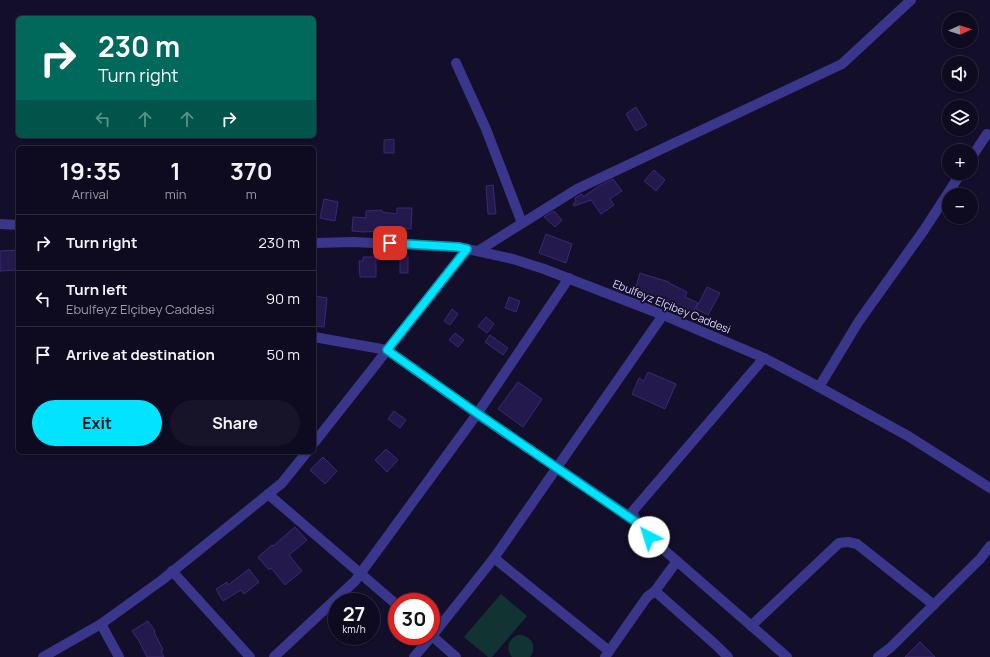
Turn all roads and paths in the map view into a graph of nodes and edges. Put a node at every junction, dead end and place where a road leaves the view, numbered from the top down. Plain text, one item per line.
1 (911, 0) edge
2 (456, 63) dead end
3 (987, 134) dead end
4 (978, 148) edge
5 (956, 180) edge
6 (522, 223) junction
7 (0, 224) edge
8 (16, 225) edge
9 (316, 243) edge
10 (467, 249) junction
11 (478, 251) junction
12 (569, 278) junction
13 (663, 315) junction
14 (316, 336) edge
15 (387, 350) junction
16 (764, 358) junction
17 (819, 387) junction
18 (478, 414) junction
19 (316, 440) edge
20 (305, 454) edge
21 (557, 468) junction
22 (990, 488) edge
23 (268, 494) junction
24 (636, 522) junction
25 (990, 546) edge
26 (494, 558) junction
27 (677, 561) junction
28 (172, 571) junction
29 (361, 573) junction
30 (655, 591) junction
31 (388, 597) edge
32 (934, 605) junction
33 (102, 624) junction
34 (440, 626) edge
35 (751, 626) junction
36 (440, 643) edge
37 (424, 645) edge
38 (607, 654) edge
39 (43, 657) edge
40 (119, 657) edge
41 (250, 657) edge
42 (274, 657) edge
43 (414, 657) edge
44 (456, 657) edge
45 (728, 657) edge
46 (787, 657) edge
47 (878, 657) edge

1 - 6 street
2 - 6 street
3 - 4 street
5 - 17 street
6 - 11 street
7 - 8 street
9 - 10 street, Ebulfeyz Elçibey Caddesi
10 - 11 street, Ebulfeyz Elçibey Caddesi
10 - 15 street
11 - 12 street, Ebulfeyz Elçibey Caddesi
12 - 13 street, Ebulfeyz Elçibey Caddesi
12 - 18 street
13 - 16 street, Ebulfeyz Elçibey Caddesi
13 - 21 street
14 - 15 street
15 - 18 street
15 - 19 street
16 - 17 street, Ebulfeyz Elçibey Caddesi
16 - 24 street
17 - 22 street, Ebulfeyz Elçibey Caddesi
18 - 21 street
18 - 29 street
20 - 23 street
21 - 24 street
21 - 26 street
23 - 28 street
23 - 29 street
24 - 27 street
25 - 32 street
26 - 34 street
26 - 38 street
27 - 30 street
27 - 35 street
28 - 33 street
28 - 41 street
29 - 31 street
29 - 42 street
30 - 38 street
30 - 45 street
32 - 35 street
32 - 47 street
33 - 39 street
33 - 40 street
35 - 46 street
36 - 44 street
37 - 43 street

